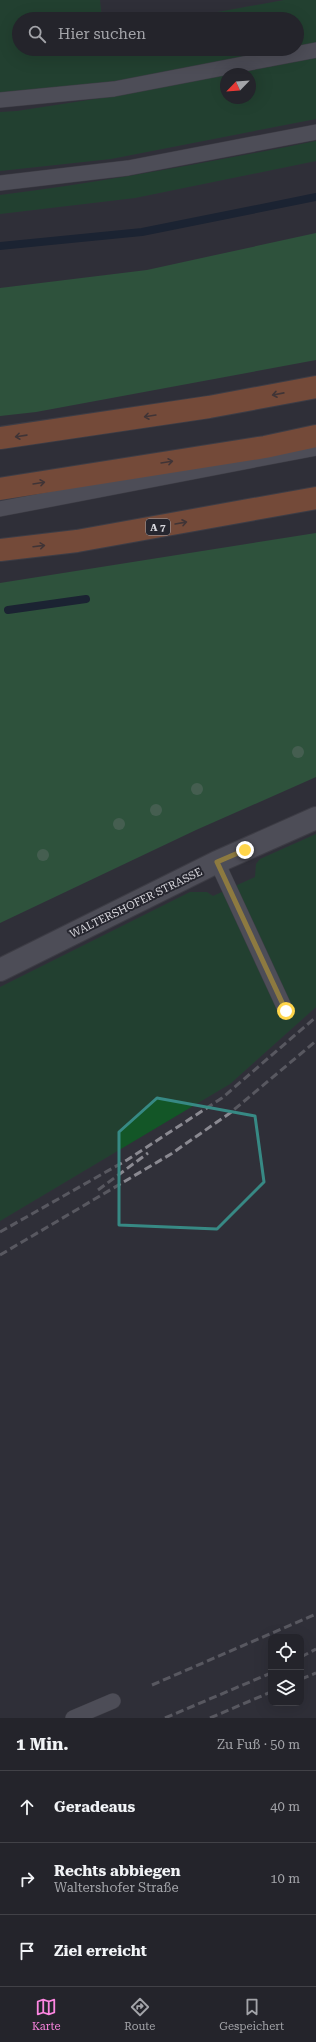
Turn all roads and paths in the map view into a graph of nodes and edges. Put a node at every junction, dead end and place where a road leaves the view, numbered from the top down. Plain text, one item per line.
1 (316, 50) edge
2 (304, 52) edge
3 (285, 56) edge
4 (0, 100) edge
5 (316, 132) edge
6 (0, 183) edge
7 (316, 387) edge
8 (316, 436) edge
9 (0, 438) edge
10 (316, 448) edge
11 (0, 488) edge
12 (316, 498) edge
13 (0, 509) edge
14 (0, 550) edge
15 (316, 818) edge
16 (217, 862) junction
17 (0, 970) edge
18 (286, 1011) dead end
19 (112, 1701) dead end
20 (73, 1718) edge

1 - 2 lane
3 - 4 lane
5 - 6 lane
7 -> 9 highway
11 -> 8 highway
10 - 13 lane
14 -> 12 highway, A 7
15 - 16 street, WALTERSHOFER STRASSE
16 - 17 street, WALTERSHOFER STRASSE
16 - 18 lane
19 - 20 lane

